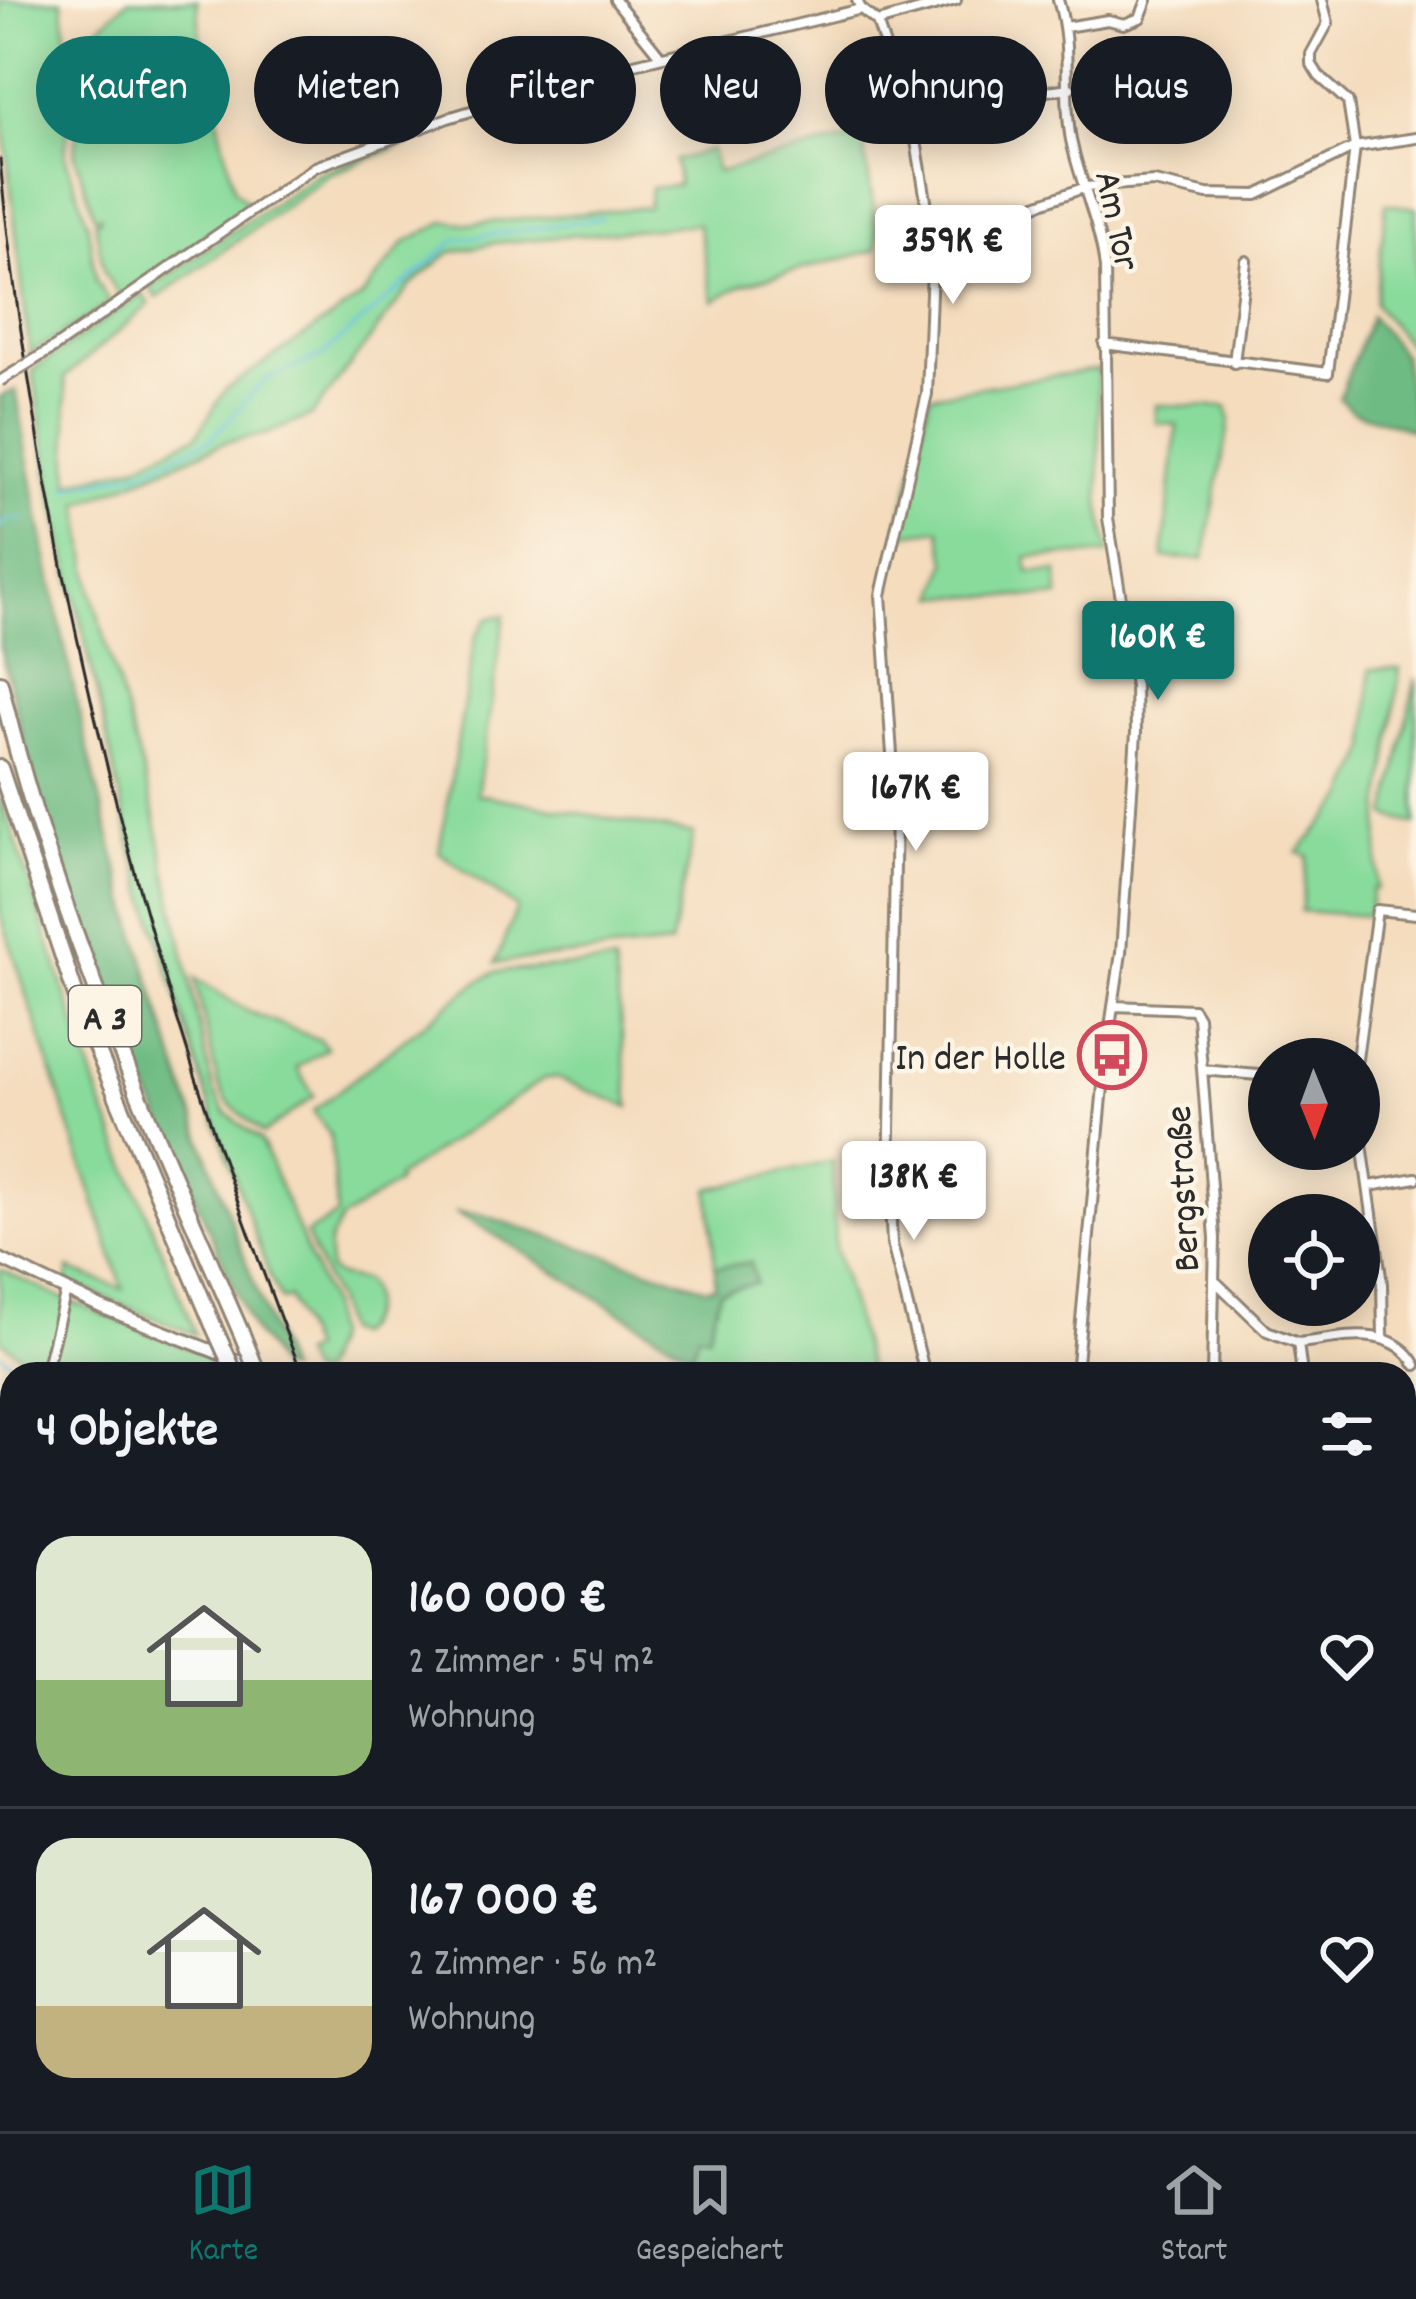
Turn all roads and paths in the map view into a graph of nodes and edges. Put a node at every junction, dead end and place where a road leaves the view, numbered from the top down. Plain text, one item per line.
1 (615, 0) edge
2 (956, 0) edge
3 (1058, 0) edge
4 (1147, 0) edge
5 (1322, 0) edge
6 (859, 5) edge
7 (877, 22) junction
8 (1065, 27) junction
9 (738, 36) edge
10 (882, 36) edge
11 (660, 56) joint
12 (1070, 88) junction
13 (1047, 91) edge
14 (1416, 138) edge
15 (917, 144) edge
16 (1355, 147) junction
17 (1086, 187) junction
18 (933, 242) junction
19 (1246, 261) dead end
20 (1104, 344) junction
21 (1234, 363) junction
22 (0, 381) edge
23 (0, 683) edge
24 (0, 769) edge
25 (1416, 914) edge
26 (1114, 1006) junction
27 (1360, 1038) edge
28 (1203, 1070) junction
29 (1248, 1074) edge
30 (1367, 1170) edge
31 (1416, 1178) edge
32 (1370, 1186) junction
33 (0, 1259) edge
34 (1216, 1282) junction
35 (66, 1291) junction
36 (1383, 1337) junction
37 (1298, 1343) junction
38 (49, 1362) edge
39 (230, 1362) edge
40 (242, 1362) edge
41 (253, 1362) edge
42 (922, 1362) edge
43 (1077, 1362) edge
44 (1213, 1362) edge
45 (1300, 1362) edge
46 (1414, 1362) edge

1 - 11 street
2 - 7 street
3 - 8 street, Am Tor
4 - 8 street
5 - 16 street
6 - 7 street
6 - 9 street
7 - 10 street
8 - 12 street, Am Tor
11 - 22 street, bridge
12 - 13 street
12 - 17 street, Am Tor
14 - 16 street
15 - 18 street
16 - 17 street
16 - 21 street
17 - 18 street
17 - 20 street, Am Tor
18 - 42 street
19 - 21 street
20 - 21 street
20 - 26 street, Am Tor
23 - 41 highway, A 3, bridge
24 - 39 highway, A 3, bridge
25 - 27 street
26 - 28 street, Bergstraße
26 - 43 street
28 - 29 street
28 - 34 street, Bergstraße
30 - 32 street
31 - 32 street
32 - 36 street
33 - 35 main road
34 - 37 street
34 - 44 street, Bergstraße
35 - 38 street
35 - 40 main road
36 - 37 street
36 - 46 street
37 - 45 street

